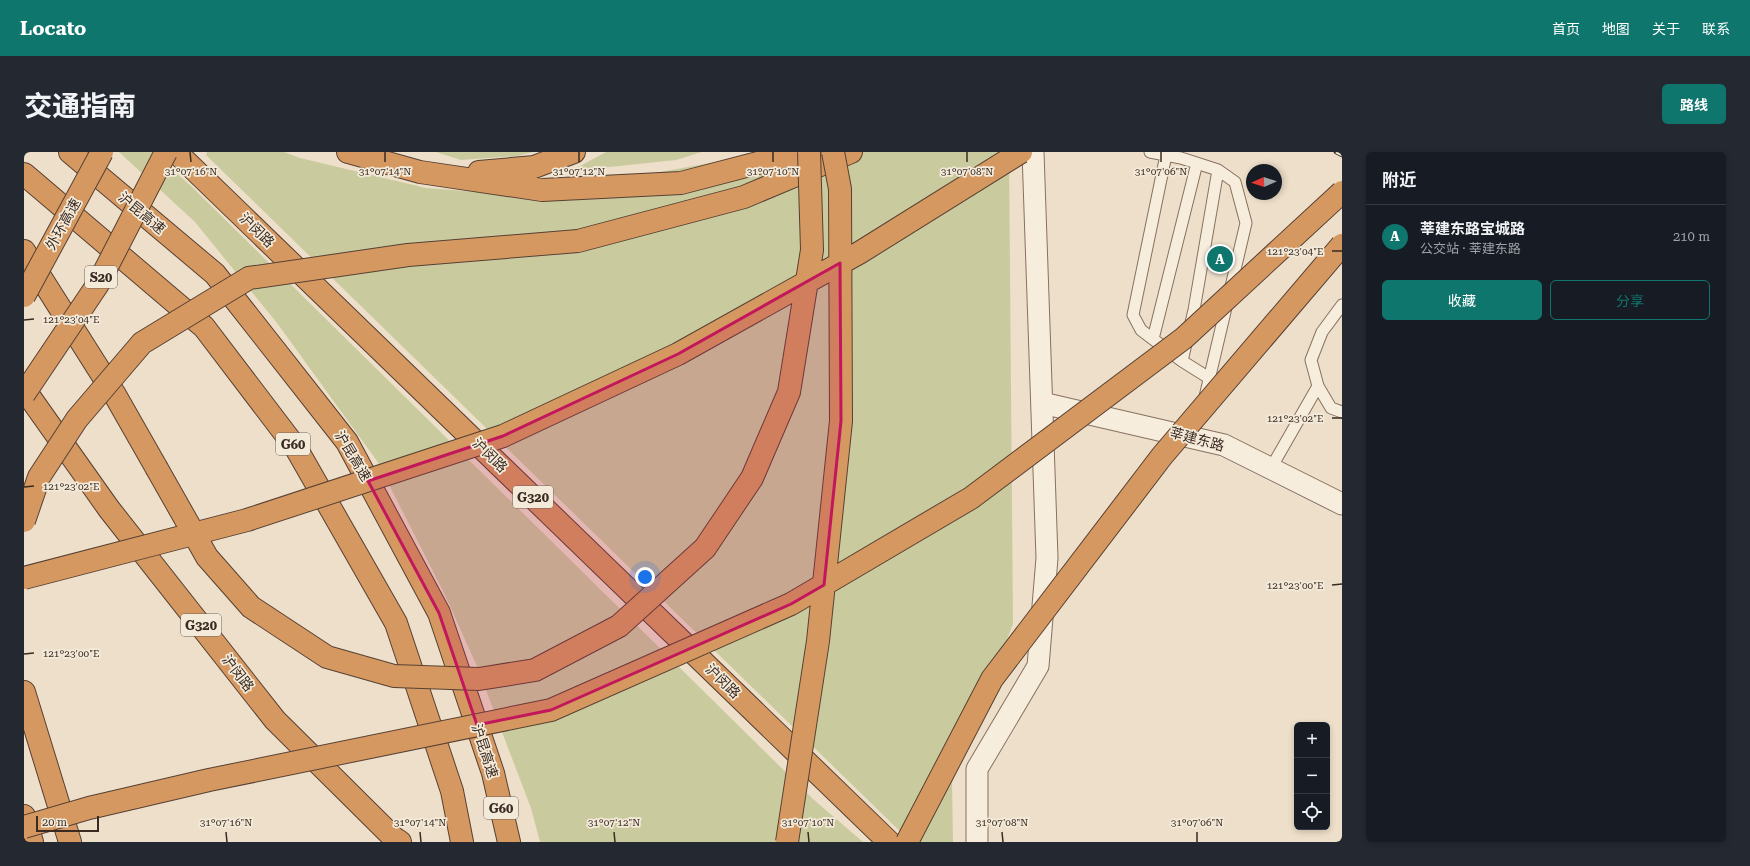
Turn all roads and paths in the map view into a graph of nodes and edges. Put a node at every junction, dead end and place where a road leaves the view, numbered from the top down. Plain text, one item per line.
1 (70, 152) edge
2 (102, 152) edge
3 (166, 152) edge
4 (176, 152) edge
5 (348, 152) edge
6 (362, 152) edge
7 (800, 152) edge
8 (809, 152) edge
9 (833, 152) edge
10 (851, 152) edge
11 (1021, 152) edge
12 (1033, 152) edge
13 (1150, 152) edge
14 (571, 153) edge
15 (1166, 155) junction
16 (1197, 163) junction
17 (1218, 170) junction
18 (24, 174) edge
19 (1342, 192) edge
20 (1342, 245) edge
21 (24, 251) edge
22 (24, 296) edge
23 (1342, 305) edge
24 (1153, 339) junction
25 (1182, 361) junction
26 (1209, 378) junction
27 (1318, 386) junction
28 (24, 389) edge
29 (24, 394) edge
30 (1042, 402) junction
31 (1342, 412) edge
32 (1195, 438) junction
33 (1271, 468) junction
34 (1342, 504) edge
35 (24, 521) edge
36 (24, 578) edge
37 (24, 692) edge
38 (24, 816) edge
39 (24, 827) edge
40 (32, 842) edge
41 (70, 842) edge
42 (400, 842) edge
43 (462, 842) edge
44 (509, 842) edge
45 (787, 842) edge
46 (890, 842) edge
47 (907, 842) edge
48 (977, 842) edge

1 - 44 highway, 沪昆高速 / G60
2 - 22 highway, 外环高速, bridge
3 - 29 highway, S20, bridge
4 - 46 highway, 沪闵路 / G320
5 - 7 highway
6 - 14 highway
8 - 21 highway, bridge
9 - 45 highway, bridge
10 - 35 highway, bridge
11 - 36 highway, bridge
12 - 30 street
13 - 15 lane
15 - 16 lane
15 - 24 lane
16 - 17 lane
16 - 24 lane
17 - 25 lane
17 - 26 lane
18 - 43 highway, G60
19 - 39 highway, bridge
20 - 47 highway, bridge
23 - 27 lane
24 - 25 lane
25 - 26 lane
26 - 32 lane
27 - 31 lane
27 - 33 lane
28 - 42 highway, 沪闵路 / G320
30 - 32 street, 莘建东路
30 - 48 street
32 - 33 street, 莘建东路
33 - 34 street, 莘建东路
37 - 41 highway
38 - 40 highway

